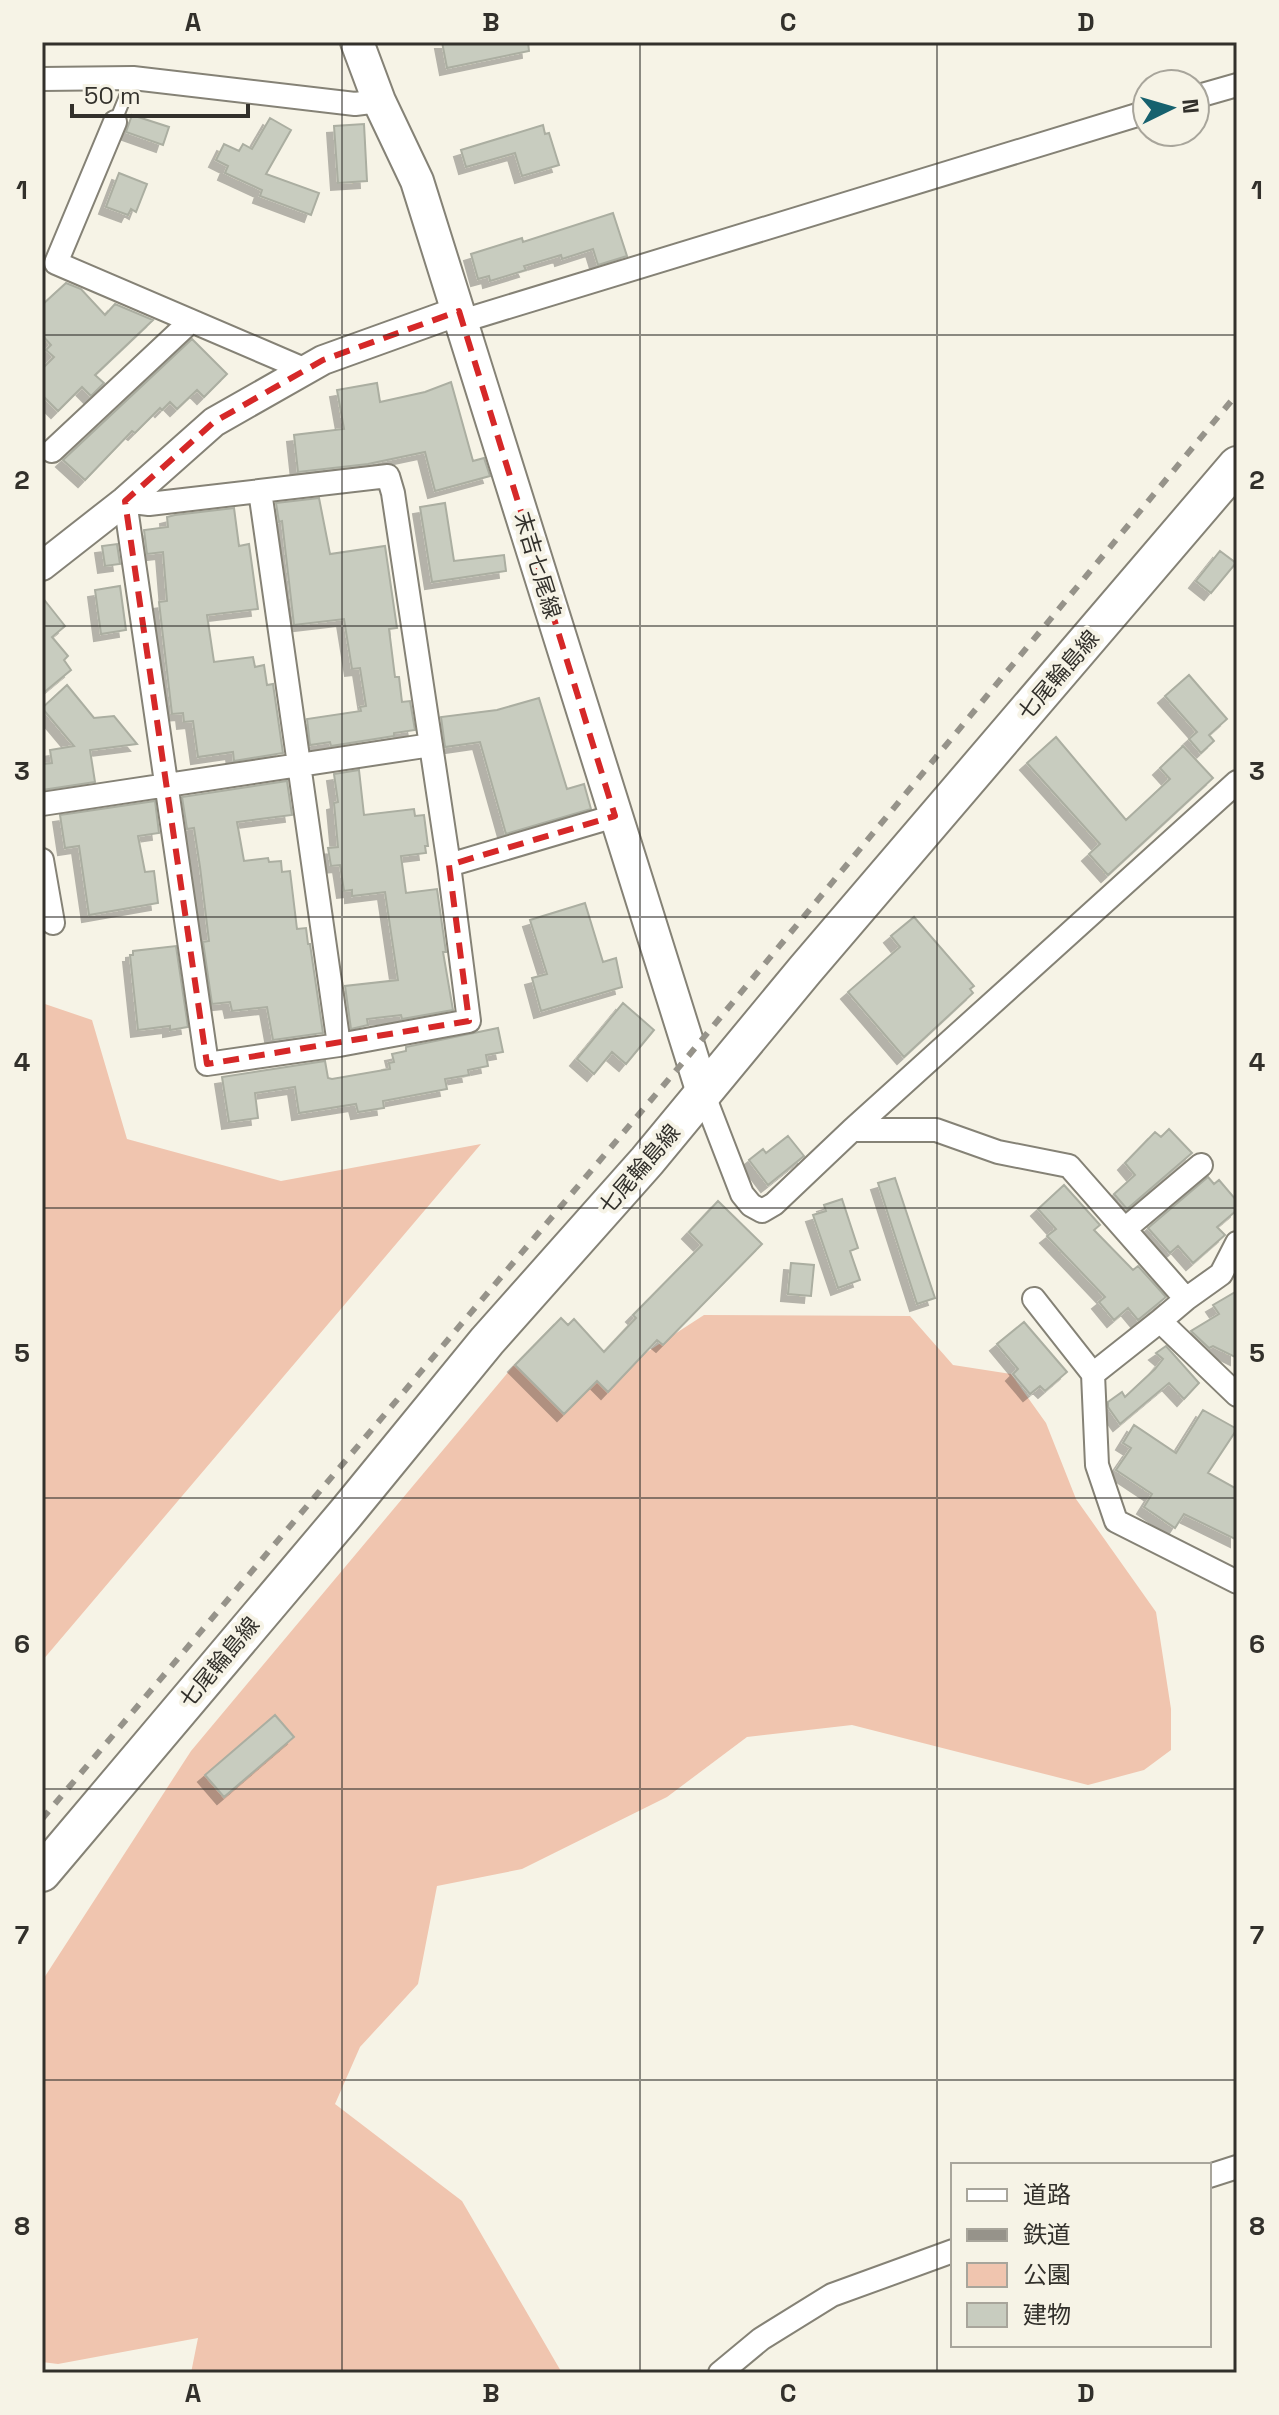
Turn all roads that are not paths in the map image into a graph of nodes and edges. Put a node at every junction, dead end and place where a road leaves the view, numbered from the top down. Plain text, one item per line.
1 (357, 42) edge
2 (133, 78) junction
3 (42, 79) edge
4 (1237, 85) edge
5 (1211, 92) edge
6 (379, 101) junction
7 (1131, 117) edge
8 (115, 122) joint
9 (47, 265) edge
10 (461, 316) junction
11 (191, 321) junction
12 (306, 370) junction
13 (52, 451) dead end
14 (1237, 465) edge
15 (260, 491) junction
16 (125, 501) junction
17 (42, 566) edge
18 (431, 745) junction
19 (299, 764) junction
20 (1237, 782) edge
21 (165, 787) junction
22 (42, 804) edge
23 (615, 816) junction
24 (42, 860) edge
25 (449, 865) junction
26 (53, 923) dead end
27 (339, 1045) junction
28 (703, 1093) junction
29 (852, 1130) junction
30 (1201, 1165) dead end
31 (1125, 1229) junction
32 (1237, 1243) edge
33 (1034, 1299) dead end
34 (1186, 1299) junction
35 (1160, 1321) junction
36 (1093, 1374) junction
37 (1237, 1395) edge
38 (1237, 1582) edge
39 (42, 1873) edge
40 (1237, 2167) edge
41 (1211, 2175) edge
42 (951, 2252) edge
43 (720, 2373) edge

1 - 6 main road, 末吉七尾線
2 - 3 street
2 - 6 street
2 - 8 lane
4 - 5 street
6 - 10 main road, 末吉七尾線
7 - 10 street
8 - 9 street
9 - 11 street
10 - 12 street
10 - 23 main road, 末吉七尾線
11 - 12 street
11 - 13 street
12 - 16 street
14 - 28 main road, 七尾輪島線
15 - 16 street
15 - 18 street
15 - 19 street
16 - 17 street
16 - 21 street
18 - 19 street
18 - 25 street
19 - 21 street
19 - 27 street
20 - 29 street
21 - 22 street
21 - 27 street
23 - 25 street
23 - 28 main road, 末吉七尾線
24 - 26 street
25 - 27 street
28 - 29 street
28 - 39 main road, 七尾輪島線
29 - 31 street
30 - 31 street
31 - 34 street
32 - 34 street
33 - 36 street
34 - 35 street
35 - 36 street
35 - 37 street
36 - 38 street
40 - 41 street
42 - 43 street

